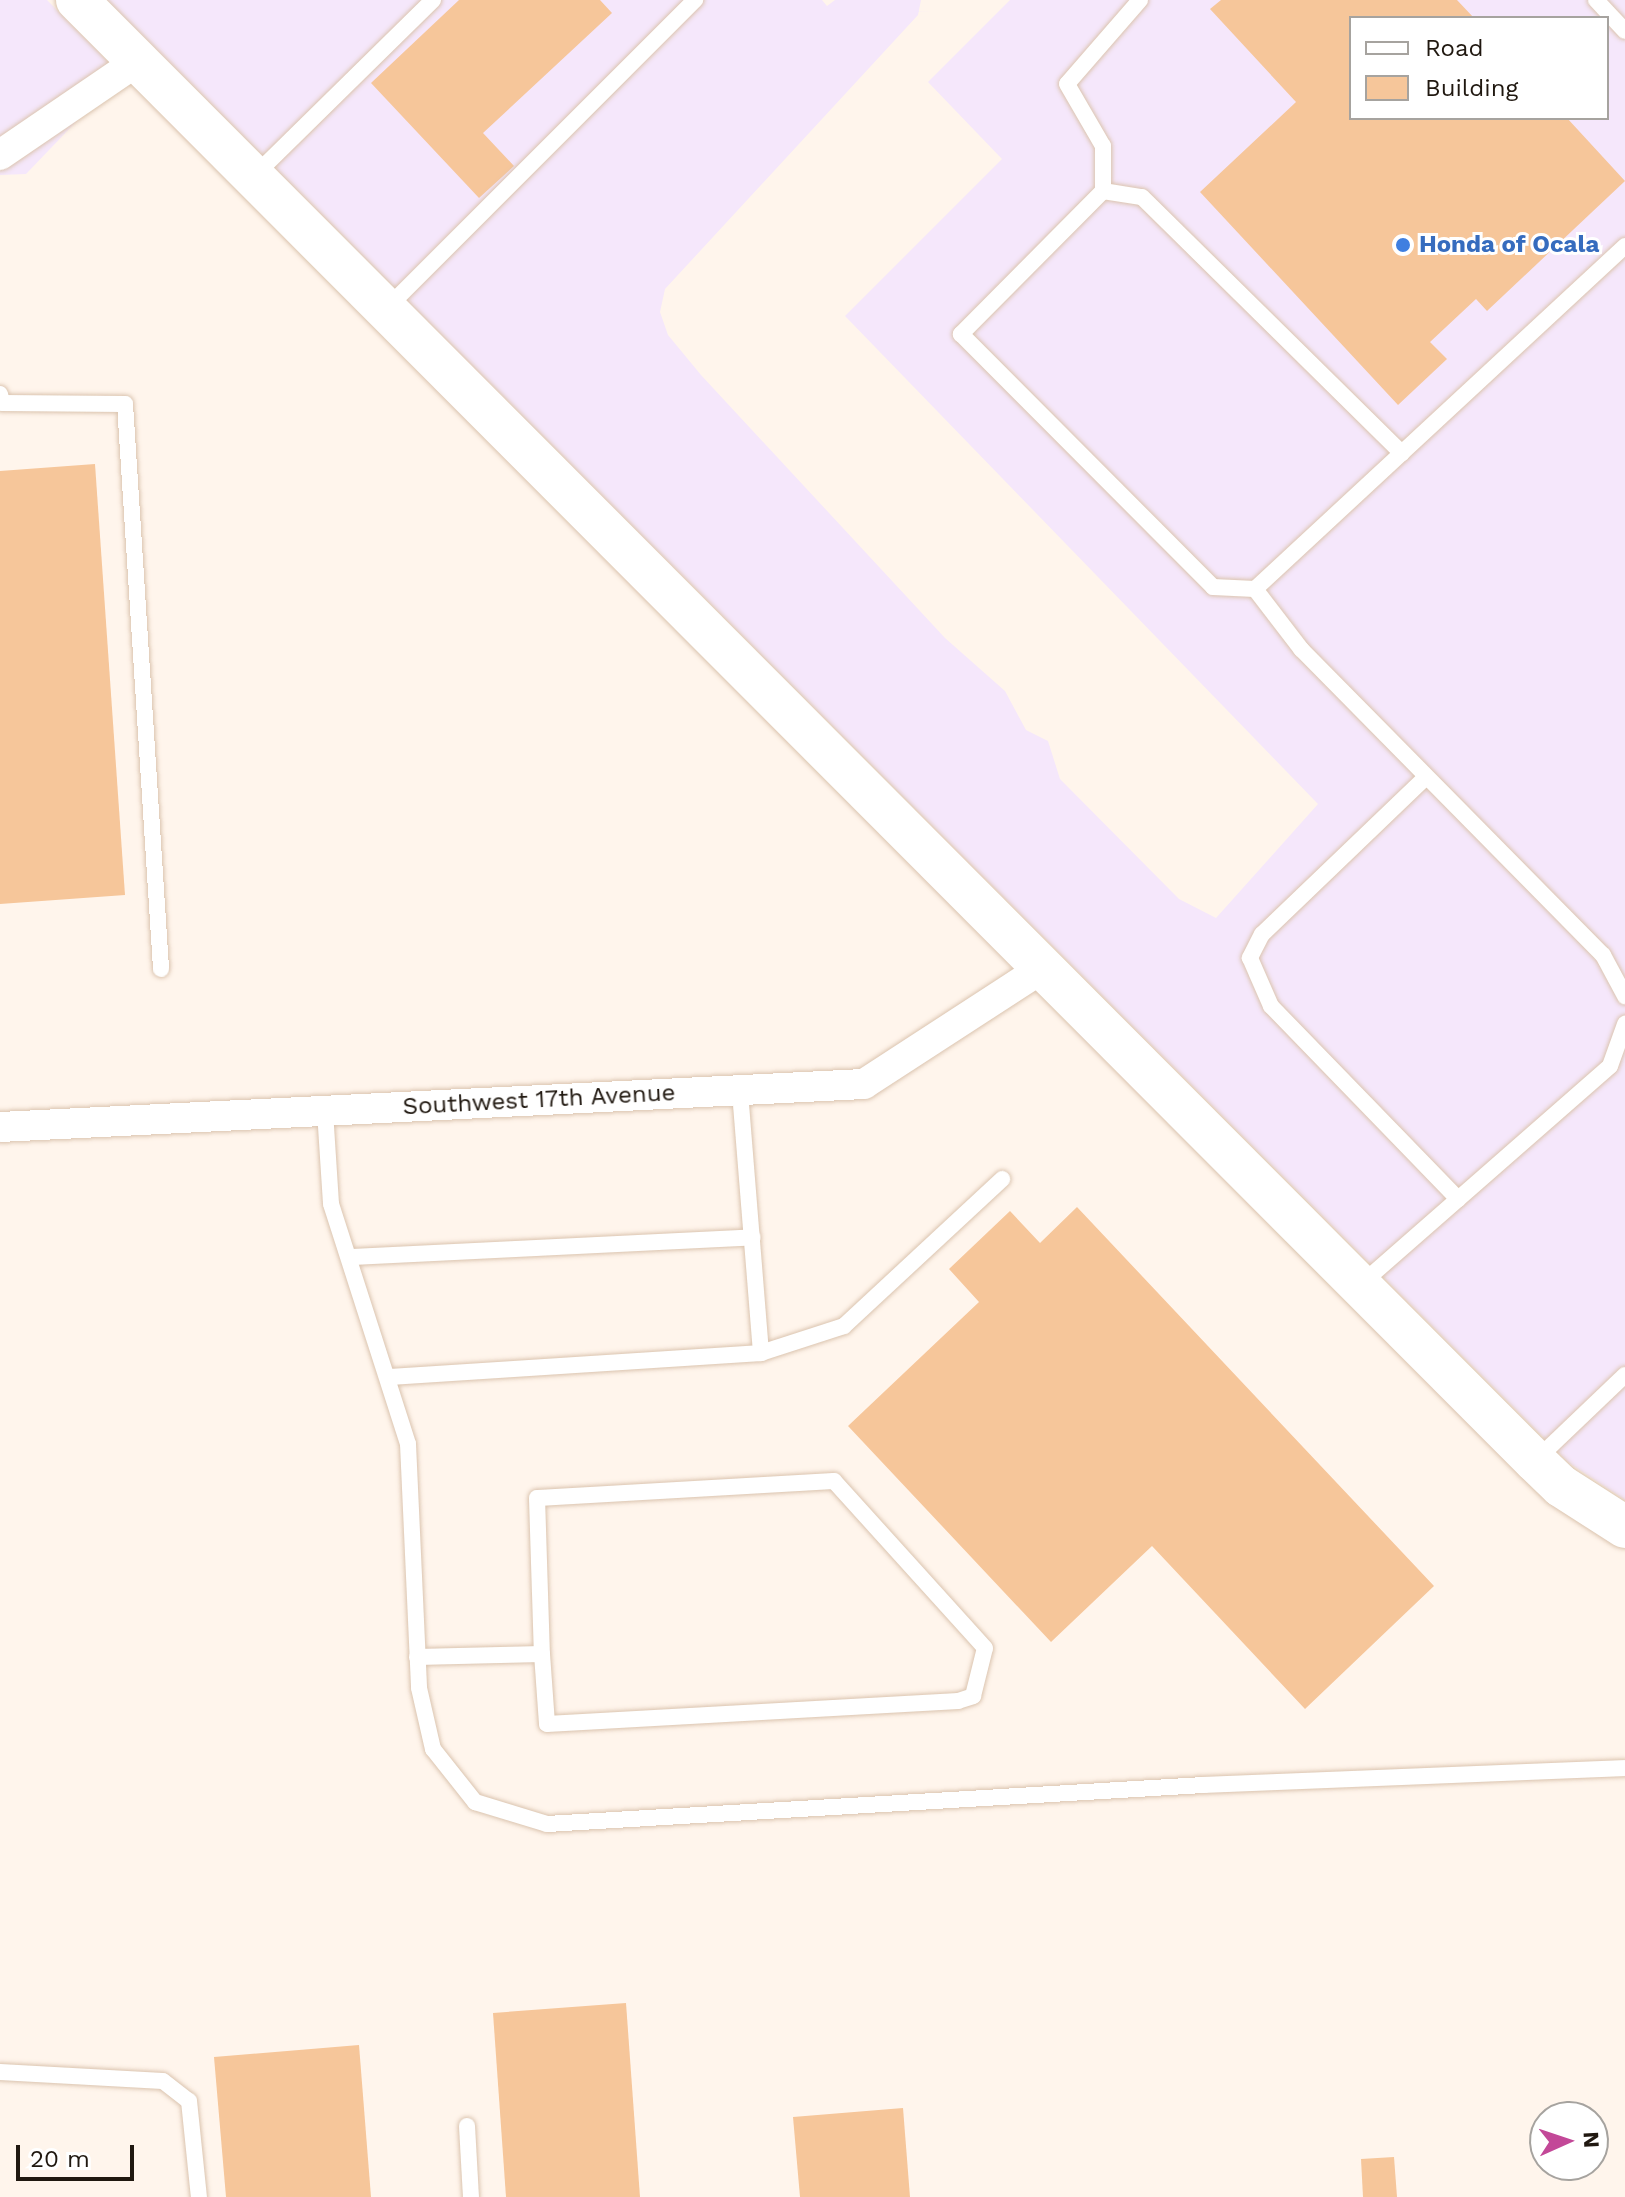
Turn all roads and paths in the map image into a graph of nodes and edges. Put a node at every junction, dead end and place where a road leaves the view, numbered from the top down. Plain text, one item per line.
1 (433, 0) edge
2 (695, 0) edge
3 (1140, 0) edge
4 (1596, 0) edge
5 (80, 1) edge
6 (1625, 31) edge
7 (138, 61) junction
8 (0, 155) edge
9 (253, 176) junction
10 (1103, 191) junction
11 (1625, 246) edge
12 (386, 309) junction
13 (0, 394) edge
14 (1402, 453) junction
15 (1255, 589) junction
16 (1426, 777) junction
17 (1044, 967) junction
18 (161, 969) dead end
19 (1625, 996) edge
20 (1625, 1024) edge
21 (740, 1090) junction
22 (325, 1111) junction
23 (0, 1127) edge
24 (1002, 1179) dead end
25 (1458, 1199) junction
26 (753, 1237) junction
27 (350, 1257) junction
28 (1360, 1285) junction
29 (761, 1353) junction
30 (1625, 1375) edge
31 (390, 1377) junction
32 (1535, 1461) junction
33 (1625, 1527) edge
34 (542, 1654) junction
35 (417, 1657) junction
36 (1625, 1768) edge
37 (0, 2072) edge
38 (467, 2126) dead end
39 (199, 2197) edge
40 (471, 2197) edge

1 - 9 lane
2 - 12 lane
3 - 10 lane
4 - 6 lane
5 - 7 main road
7 - 8 street
7 - 9 main road
9 - 12 main road
10 - 14 lane
10 - 15 lane
11 - 14 lane
12 - 17 main road
13 - 18 lane
14 - 15 lane
15 - 16 lane
16 - 19 lane
16 - 25 lane
17 - 21 street, Southwest 17th Avenue
17 - 28 main road
20 - 25 lane
21 - 22 street, Southwest 17th Avenue
21 - 26 lane
22 - 23 street, Southwest 17th Avenue
22 - 27 lane
24 - 29 lane
25 - 28 lane
26 - 27 lane
26 - 29 lane
27 - 31 lane
28 - 32 main road
29 - 31 lane
30 - 32 lane
31 - 35 lane
32 - 33 main road
34 - 34 lane
34 - 35 lane
35 - 36 lane
37 - 39 lane
38 - 40 lane

